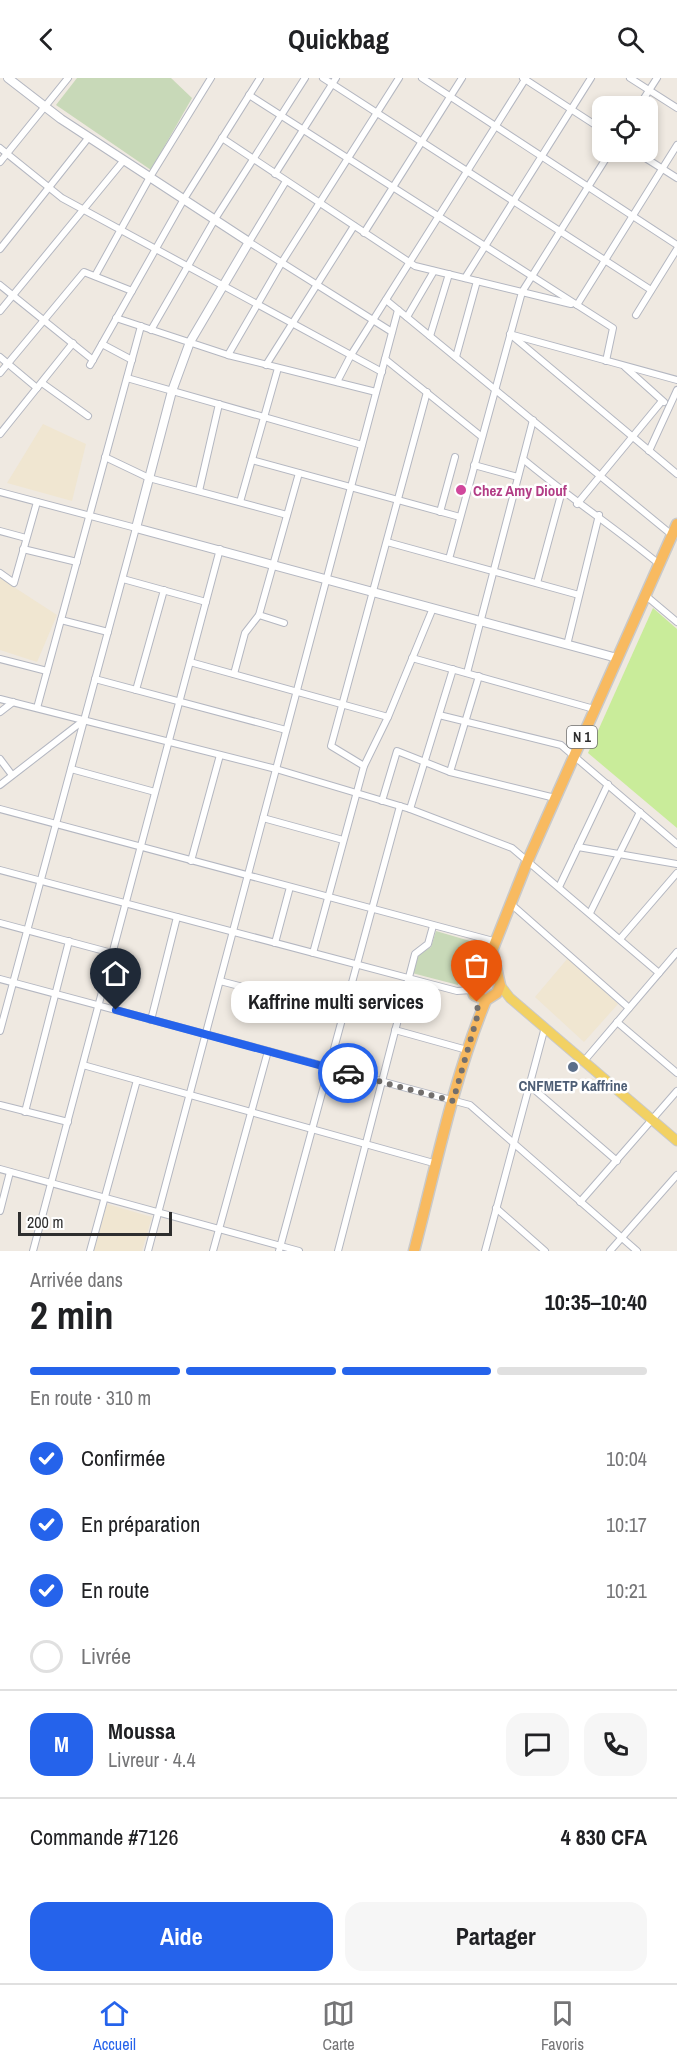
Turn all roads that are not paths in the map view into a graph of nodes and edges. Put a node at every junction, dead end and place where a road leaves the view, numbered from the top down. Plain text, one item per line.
1 (8, 78) edge
2 (68, 78) edge
3 (211, 78) edge
4 (260, 78) edge
5 (305, 78) edge
6 (323, 78) edge
7 (399, 78) edge
8 (422, 78) edge
9 (462, 78) edge
10 (591, 78) edge
11 (630, 78) edge
12 (657, 78) edge
13 (525, 79) edge
14 (334, 81) edge
15 (649, 90) junction
16 (249, 95) junction
17 (645, 96) edge
18 (450, 97) junction
19 (45, 106) junction
20 (677, 108) edge
21 (571, 110) junction
22 (377, 113) junction
23 (281, 115) junction
24 (592, 123) edge
25 (496, 126) junction
26 (303, 130) junction
27 (89, 137) junction
28 (222, 138) junction
29 (422, 142) junction
30 (677, 145) edge
31 (0, 148) edge
32 (7, 154) junction
33 (542, 156) junction
34 (348, 158) junction
35 (253, 159) junction
36 (124, 160) junction
37 (0, 162) edge
38 (604, 162) edge
39 (651, 162) edge
40 (662, 169) junction
41 (467, 171) junction
42 (275, 174) junction
43 (150, 177) junction
44 (677, 178) edge
45 (285, 181) junction
46 (393, 187) junction
47 (588, 187) junction
48 (49, 188) junction
49 (183, 199) junction
50 (514, 201) junction
51 (319, 203) junction
52 (84, 210) junction
53 (633, 216) junction
54 (439, 217) junction
55 (215, 219) junction
56 (354, 226) junction
57 (121, 230) junction
58 (560, 231) junction
59 (364, 233) junction
60 (249, 242) junction
61 (677, 245) edge
62 (485, 246) junction
63 (0, 249) edge
64 (155, 249) junction
65 (677, 249) edge
66 (605, 260) junction
67 (282, 262) junction
68 (409, 263) junction
69 (188, 266) junction
70 (434, 271) junction
71 (449, 274) junction
72 (95, 276) junction
73 (532, 276) junction
74 (465, 278) junction
75 (477, 281) junction
76 (0, 285) edge
77 (317, 285) junction
78 (223, 286) junction
79 (651, 290) junction
80 (132, 291) junction
81 (522, 292) junction
82 (13, 295) junction
83 (386, 300) junction
84 (257, 304) junction
85 (577, 305) junction
86 (398, 310) junction
87 (0, 311) edge
88 (636, 315) dead end
89 (407, 317) junction
90 (116, 318) junction
91 (44, 320) junction
92 (373, 320) junction
93 (292, 323) junction
94 (141, 326) junction
95 (151, 330) junction
96 (392, 332) junction
97 (510, 334) junction
98 (430, 336) junction
99 (189, 342) junction
100 (73, 344) junction
101 (102, 344) junction
102 (228, 355) junction
103 (351, 356) junction
104 (0, 357) edge
105 (456, 357) junction
106 (385, 358) junction
107 (132, 360) junction
108 (606, 361) junction
109 (8, 364) junction
110 (266, 365) junction
111 (622, 365) junction
112 (278, 368) junction
113 (382, 372) junction
114 (0, 374) edge
115 (127, 378) junction
116 (677, 380) edge
117 (337, 382) junction
118 (39, 385) junction
119 (494, 388) junction
120 (677, 390) edge
121 (172, 391) junction
122 (376, 392) junction
123 (427, 392) junction
124 (663, 401) junction
125 (219, 404) junction
126 (669, 407) junction
127 (88, 416) dead end
128 (264, 417) junction
129 (533, 420) junction
130 (1, 431) edge
131 (482, 437) junction
132 (633, 437) junction
133 (362, 445) junction
134 (649, 451) junction
135 (105, 457) junction
136 (455, 457) dead end
137 (523, 459) junction
138 (252, 460) junction
139 (474, 465) junction
140 (299, 473) junction
141 (677, 474) edge
142 (601, 476) junction
143 (518, 477) junction
144 (149, 478) junction
145 (351, 487) junction
146 (199, 491) junction
147 (562, 491) junction
148 (0, 492) edge
149 (398, 500) junction
150 (37, 502) junction
151 (240, 502) junction
152 (577, 504) junction
153 (440, 512) junction
154 (287, 515) junction
155 (599, 515) junction
156 (89, 516) junction
157 (460, 517) junction
158 (677, 524) edge
159 (136, 528) junction
160 (0, 531) edge
161 (672, 535) junction
162 (26, 538) junction
163 (387, 542) junction
164 (23, 549) junction
165 (220, 549) junction
166 (449, 559) junction
167 (76, 562) junction
168 (273, 564) junction
169 (659, 564) junction
170 (494, 571) junction
171 (0, 573) edge
172 (123, 579) junction
173 (327, 579) junction
174 (537, 583) junction
175 (164, 590) junction
176 (374, 591) junction
177 (579, 595) junction
178 (645, 595) junction
179 (206, 602) junction
180 (433, 608) junction
181 (259, 615) junction
182 (61, 620) junction
183 (481, 621) junction
184 (677, 622) edge
185 (284, 623) dead end
186 (108, 632) junction
187 (567, 645) junction
188 (412, 658) junction
189 (616, 658) junction
190 (0, 659) edge
191 (190, 662) junction
192 (453, 669) junction
193 (47, 671) junction
194 (467, 673) junction
195 (234, 674) junction
196 (479, 676) junction
197 (95, 679) junction
198 (136, 690) junction
199 (297, 692) junction
200 (0, 699) edge
201 (179, 701) junction
202 (13, 702) junction
203 (343, 705) junction
204 (37, 708) junction
205 (594, 709) junction
206 (0, 712) edge
207 (439, 715) junction
208 (388, 717) junction
209 (84, 720) junction
210 (465, 721) junction
211 (286, 730) junction
212 (169, 742) junction
213 (220, 755) junction
214 (573, 756) junction
215 (0, 759) edge
216 (424, 762) junction
217 (364, 766) junction
218 (71, 769) junction
219 (276, 769) junction
220 (450, 772) junction
221 (12, 775) junction
222 (0, 784) edge
223 (608, 784) junction
224 (155, 792) junction
225 (355, 793) junction
226 (555, 798) junction
227 (382, 801) junction
228 (400, 806) junction
229 (0, 809) edge
230 (410, 809) junction
231 (640, 812) junction
232 (263, 818) junction
233 (56, 825) junction
234 (343, 840) junction
235 (677, 844) edge
236 (141, 847) junction
237 (578, 847) junction
238 (619, 854) junction
239 (528, 860) junction
240 (191, 861) junction
241 (677, 864) edge
242 (0, 870) edge
243 (677, 873) edge
244 (248, 876) junction
245 (41, 881) junction
246 (290, 887) junction
247 (559, 887) junction
248 (328, 897) junction
249 (126, 903) junction
250 (511, 904) junction
251 (372, 909) junction
252 (590, 914) junction
253 (177, 917) junction
254 (0, 923) edge
255 (434, 926) junction
256 (27, 930) junction
257 (233, 932) junction
258 (620, 939) junction
259 (69, 941) junction
260 (275, 943) junction
261 (495, 948) junction
262 (112, 953) junction
263 (313, 953) junction
264 (676, 955) edge
265 (357, 965) junction
266 (484, 971) junction
267 (659, 973) junction
268 (0, 979) edge
269 (408, 979) junction
270 (220, 981) junction
271 (498, 981) junction
272 (13, 983) junction
273 (56, 994) junction
274 (482, 996) junction
275 (510, 998) junction
276 (99, 1006) junction
277 (629, 1008) junction
278 (344, 1013) junction
279 (150, 1020) junction
280 (617, 1022) junction
281 (545, 1027) junction
282 (395, 1030) junction
283 (0, 1031) edge
284 (205, 1034) junction
285 (467, 1050) junction
286 (268, 1051) junction
287 (584, 1061) junction
288 (83, 1065) junction
289 (329, 1068) junction
290 (677, 1073) edge
291 (137, 1080) junction
292 (382, 1082) junction
293 (529, 1085) junction
294 (677, 1091) edge
295 (189, 1095) junction
296 (453, 1101) junction
297 (0, 1105) edge
298 (25, 1112) junction
299 (251, 1112) junction
300 (652, 1120) junction
301 (68, 1122) junction
302 (312, 1129) junction
303 (677, 1141) edge
304 (366, 1144) junction
305 (513, 1144) junction
306 (616, 1161) junction
307 (437, 1164) junction
308 (0, 1169) edge
309 (10, 1172) junction
310 (677, 1174) edge
311 (51, 1183) junction
312 (105, 1198) junction
313 (580, 1202) junction
314 (496, 1208) junction
315 (0, 1211) edge
316 (158, 1212) junction
317 (219, 1229) junction
318 (622, 1238) junction
319 (538, 1244) junction
320 (280, 1249) edge
321 (33, 1251) edge
322 (90, 1251) edge
323 (148, 1251) edge
324 (213, 1251) edge
325 (299, 1251) edge
326 (338, 1251) edge
327 (414, 1251) edge
328 (485, 1251) edge
329 (532, 1251) edge
330 (545, 1251) edge
331 (610, 1251) edge
332 (637, 1251) edge

1 - 19 main road
2 - 19 street
3 - 43 street
4 - 16 street
5 - 23 street
6 - 14 street
7 - 22 street
8 - 18 street
9 - 18 street
10 - 21 street
11 - 15 street
12 - 15 street
13 - 21 street
13 - 25 street
14 - 22 street
14 - 26 street
15 - 17 street
15 - 20 street
16 - 23 street
16 - 28 street
18 - 25 street
18 - 29 street
19 - 27 main road
19 - 32 street
21 - 24 street
21 - 33 street
22 - 29 street
22 - 34 street
23 - 26 street
23 - 35 street
25 - 33 street
25 - 41 street
26 - 34 street
26 - 42 street
27 - 36 main road
27 - 48 street
28 - 35 street
28 - 49 street
29 - 41 street
29 - 46 street
30 - 40 street
31 - 32 street
32 - 37 street
32 - 48 street
33 - 47 street
33 - 50 street
34 - 46 street
34 - 51 street
35 - 42 street
35 - 55 street
36 - 43 main road
36 - 52 street
38 - 47 street
39 - 40 street
40 - 44 street
40 - 53 street
41 - 50 street
41 - 54 street
42 - 45 street
43 - 49 main road
43 - 57 street
45 - 51 street
45 - 60 street
46 - 54 street
46 - 59 street
47 - 53 street
47 - 58 street
48 - 52 street
48 - 63 street
49 - 55 main road
49 - 64 street
50 - 58 street
50 - 62 street
51 - 56 street
51 - 67 street
52 - 57 street
52 - 82 street
53 - 61 street
53 - 66 street
54 - 62 street
54 - 68 street
55 - 60 main road
55 - 69 street
56 - 59 street
56 - 77 street
57 - 64 street
57 - 72 street
58 - 66 street
58 - 73 street
59 - 68 street
60 - 67 street
60 - 78 main road
62 - 73 street
62 - 74 street
64 - 69 street
64 - 80 street
65 - 79 street
66 - 79 street
66 - 85 street
67 - 77 street
67 - 84 street
68 - 70 street
68 - 83 street
69 - 78 street
69 - 95 street
70 - 71 street
70 - 89 street
71 - 74 street
71 - 98 street
72 - 80 street
72 - 91 street
73 - 81 street
73 - 85 street
74 - 75 street
75 - 81 street
75 - 105 street
76 - 82 street
77 - 92 street
77 - 93 street
78 - 84 street
78 - 99 main road
79 - 88 street
80 - 90 street
81 - 85 street
81 - 97 street
82 - 87 street
82 - 91 street
83 - 86 street
83 - 92 street
84 - 93 street
84 - 102 street
85 - 108 street
86 - 89 street
86 - 96 street
89 - 98 street
90 - 94 street
90 - 101 street
91 - 100 street
91 - 109 street
92 - 96 street
92 - 103 street
93 - 103 street
93 - 110 street
94 - 95 street
94 - 107 street
95 - 99 street
96 - 106 street
97 - 108 street
97 - 119 street
97 - 132 street
98 - 105 street
99 - 102 street
99 - 121 main road
100 - 101 street
100 - 118 street
101 - 107 street
102 - 110 street
103 - 113 street
103 - 117 street
104 - 109 street
105 - 119 street
106 - 113 street
106 - 123 street
107 - 115 street
108 - 111 street
109 - 114 street
109 - 118 street
110 - 112 street
111 - 116 street
111 - 124 street
112 - 117 street
112 - 128 street
113 - 122 street
115 - 121 street
115 - 135 street
117 - 122 street
118 - 127 street
118 - 130 street
119 - 129 street
119 - 131 street
120 - 126 street
121 - 125 street
121 - 144 main road
122 - 133 street
123 - 131 street
123 - 149 street
124 - 126 street
124 - 132 street
125 - 128 street
125 - 146 street
126 - 134 street
128 - 133 street
128 - 138 street
129 - 137 street
129 - 142 street
131 - 139 street
132 - 134 street
132 - 142 street
133 - 145 street
134 - 141 street
135 - 144 street
135 - 156 street
136 - 153 street
137 - 143 street
137 - 147 street
138 - 140 street
138 - 151 street
139 - 143 street
139 - 157 street
140 - 145 street
140 - 154 street
142 - 152 street
142 - 161 street
143 - 170 street
144 - 146 street
144 - 159 main road
145 - 149 street
145 - 173 street
146 - 151 street
147 - 152 street
147 - 174 street
148 - 150 street
149 - 153 street
149 - 163 street
150 - 156 street
150 - 162 street
151 - 154 street
152 - 155 street
153 - 157 street
154 - 168 street
155 - 169 street
155 - 177 street
156 - 159 street
156 - 167 street
157 - 166 street
158 - 161 highway, N 1
159 - 165 main road
159 - 172 street
160 - 162 street
161 - 169 highway, N 1
162 - 164 street
163 - 166 street
163 - 176 street
164 - 167 street
164 - 171 street
165 - 168 main road
165 - 179 street
166 - 170 street
167 - 182 street
168 - 173 main road
168 - 181 street
169 - 178 highway, N 1
170 - 174 street
170 - 183 street
172 - 175 street
172 - 186 street
173 - 176 main road
173 - 199 street
174 - 177 street
175 - 179 street
175 - 198 street
176 - 180 main road
176 - 203 street
177 - 187 street
178 - 184 street
178 - 189 highway, N 1
179 - 191 street
180 - 183 main road
180 - 188 street
181 - 185 street
181 - 195 street
182 - 186 street
182 - 193 street
183 - 187 main road
183 - 194 street
186 - 197 street
187 - 189 main road
188 - 192 street
188 - 208 street
189 - 205 highway, N 1
190 - 193 street
191 - 195 street
191 - 201 street
192 - 194 street
192 - 207 street
193 - 204 street
194 - 196 street
195 - 199 street
196 - 205 street
196 - 210 street
197 - 198 street
197 - 209 street
198 - 201 street
199 - 203 street
199 - 211 street
200 - 202 street
201 - 211 street
201 - 212 street
202 - 204 street
202 - 206 street
203 - 208 street
203 - 217 street
204 - 209 street
205 - 214 highway, N 1
207 - 210 street
207 - 216 street
208 - 217 street
209 - 212 street
209 - 218 street
209 - 221 street
210 - 214 street
210 - 220 street
211 - 219 street
212 - 213 street
212 - 224 street
213 - 219 street
213 - 240 street
214 - 223 street
214 - 226 highway, N 1
215 - 221 street
216 - 220 street
216 - 227 street
216 - 230 street
217 - 225 street
218 - 224 street
218 - 233 street
219 - 225 street
219 - 232 street
220 - 226 street
221 - 222 street
223 - 231 street
223 - 237 street
224 - 236 street
225 - 227 street
225 - 234 street
226 - 239 highway, N 1
227 - 228 street
228 - 230 street
228 - 251 street
229 - 233 street
230 - 239 street
231 - 235 street
231 - 238 street
232 - 234 street
232 - 244 street
233 - 236 street
233 - 245 street
234 - 248 street
236 - 240 street
236 - 249 street
237 - 238 street
237 - 247 street
238 - 241 street
238 - 252 street
239 - 247 street
239 - 250 highway, N 1
240 - 244 street
242 - 245 street
243 - 258 street
244 - 246 street
244 - 257 street
245 - 249 street
245 - 256 street
246 - 248 street
246 - 260 street
247 - 252 street
248 - 251 street
248 - 263 street
249 - 253 street
249 - 262 street
250 - 261 highway, N 1
250 - 277 street
251 - 255 street
251 - 265 street
252 - 258 street
253 - 257 street
253 - 279 street
254 - 256 street
255 - 261 street
255 - 269 street
256 - 259 street
256 - 272 street
257 - 260 street
257 - 270 street
258 - 267 street
259 - 262 street
259 - 273 street
260 - 263 street
261 - 266 highway, N 1
261 - 271 highway, N 1
262 - 276 street
263 - 265 street
264 - 267 street
265 - 269 street
265 - 278 street
266 - 271 highway
266 - 274 highway
267 - 277 street
268 - 272 street
269 - 274 street
269 - 282 street
270 - 278 street
270 - 284 street
271 - 274 highway
271 - 275 main road
272 - 273 street
272 - 283 street
273 - 276 street
273 - 298 street
274 - 275 main road
274 - 285 highway
275 - 281 main road
276 - 279 street
276 - 288 street
277 - 280 street
278 - 289 street
279 - 284 street
280 - 287 street
280 - 290 street
281 - 287 main road
281 - 293 street
282 - 285 street
282 - 292 street
284 - 286 street
284 - 295 street
285 - 296 highway
286 - 289 street
286 - 299 street
287 - 300 main road
288 - 291 street
288 - 301 street
289 - 292 street
289 - 302 street
291 - 295 street
291 - 312 street
292 - 296 street
292 - 304 street
293 - 305 street
293 - 306 street
294 - 300 street
295 - 299 street
295 - 316 street
296 - 305 street
296 - 307 highway
297 - 298 street
298 - 301 street
299 - 302 street
299 - 317 street
300 - 303 main road
300 - 306 street
301 - 311 street
302 - 304 street
302 - 320 street
304 - 307 street
304 - 326 street
305 - 313 street
305 - 314 street
306 - 313 street
307 - 327 highway
308 - 309 street
309 - 311 street
309 - 315 street
310 - 318 street
311 - 312 street
311 - 321 street
312 - 316 street
312 - 322 street
313 - 318 street
314 - 319 street
314 - 328 street
316 - 317 street
316 - 323 street
317 - 320 street
317 - 324 street
318 - 331 street
318 - 332 street
319 - 329 street
319 - 330 street
320 - 325 street

